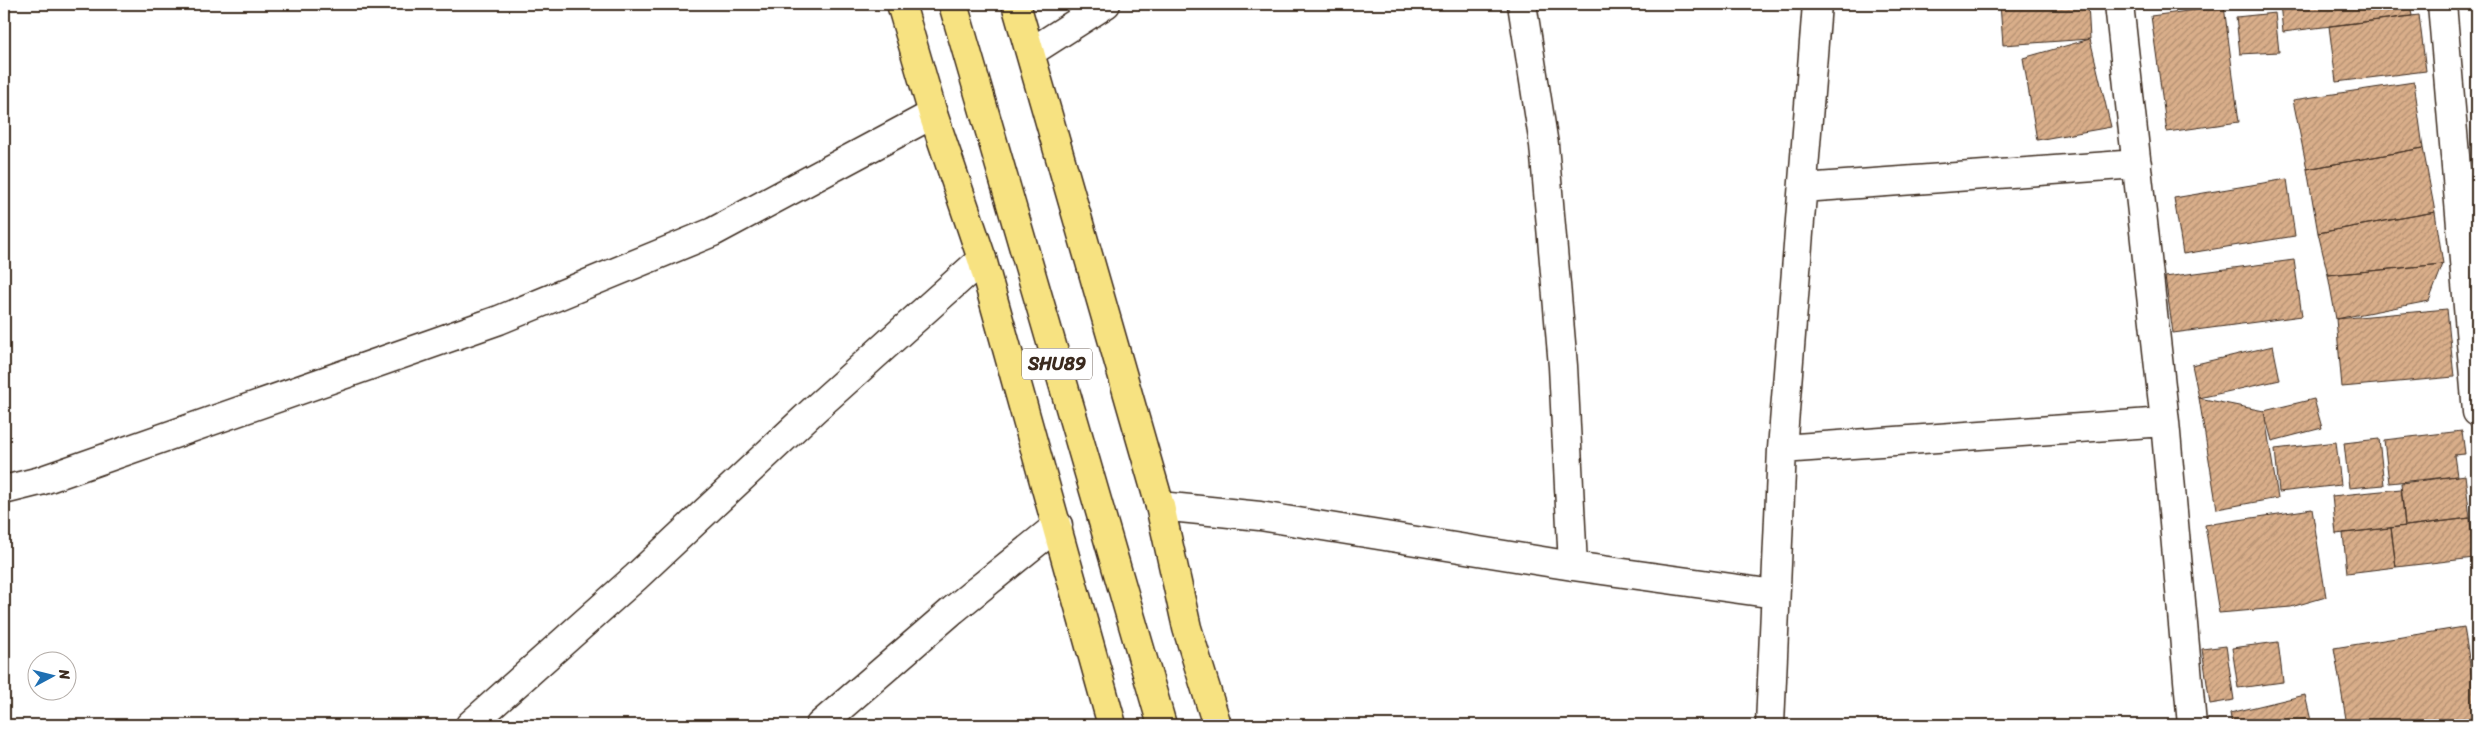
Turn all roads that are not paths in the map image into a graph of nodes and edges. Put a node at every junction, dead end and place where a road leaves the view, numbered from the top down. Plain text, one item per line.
1 (901, 4) edge
2 (953, 4) edge
3 (1016, 4) edge
4 (1106, 4) edge
5 (1522, 4) edge
6 (1817, 4) edge
7 (2119, 4) edge
8 (2442, 4) edge
9 (1031, 52) junction
10 (933, 114) junction
11 (2137, 164) junction
12 (1802, 188) junction
13 (982, 259) junction
14 (2477, 412) edge
15 (2165, 422) junction
16 (1782, 450) junction
17 (4, 490) edge
18 (1160, 506) junction
19 (1058, 525) junction
20 (1572, 566) junction
21 (1775, 594) junction
22 (470, 725) edge
23 (820, 725) edge
24 (1112, 725) edge
25 (1162, 725) edge
26 (1217, 725) edge
27 (1770, 725) edge
28 (2192, 725) edge

1 - 10 main road
2 - 25 main road, SHU89
3 - 9 main road
4 - 9 street
5 - 20 street
6 - 12 street
7 - 11 street
8 - 14 street
9 - 18 main road
10 - 13 main road
10 - 17 street
11 - 12 street
11 - 15 street
12 - 16 street
13 - 19 main road
13 - 22 street
15 - 16 street
15 - 28 street
16 - 21 street
18 - 20 street
18 - 26 main road
19 - 23 street
19 - 24 main road
20 - 21 street
21 - 27 street

